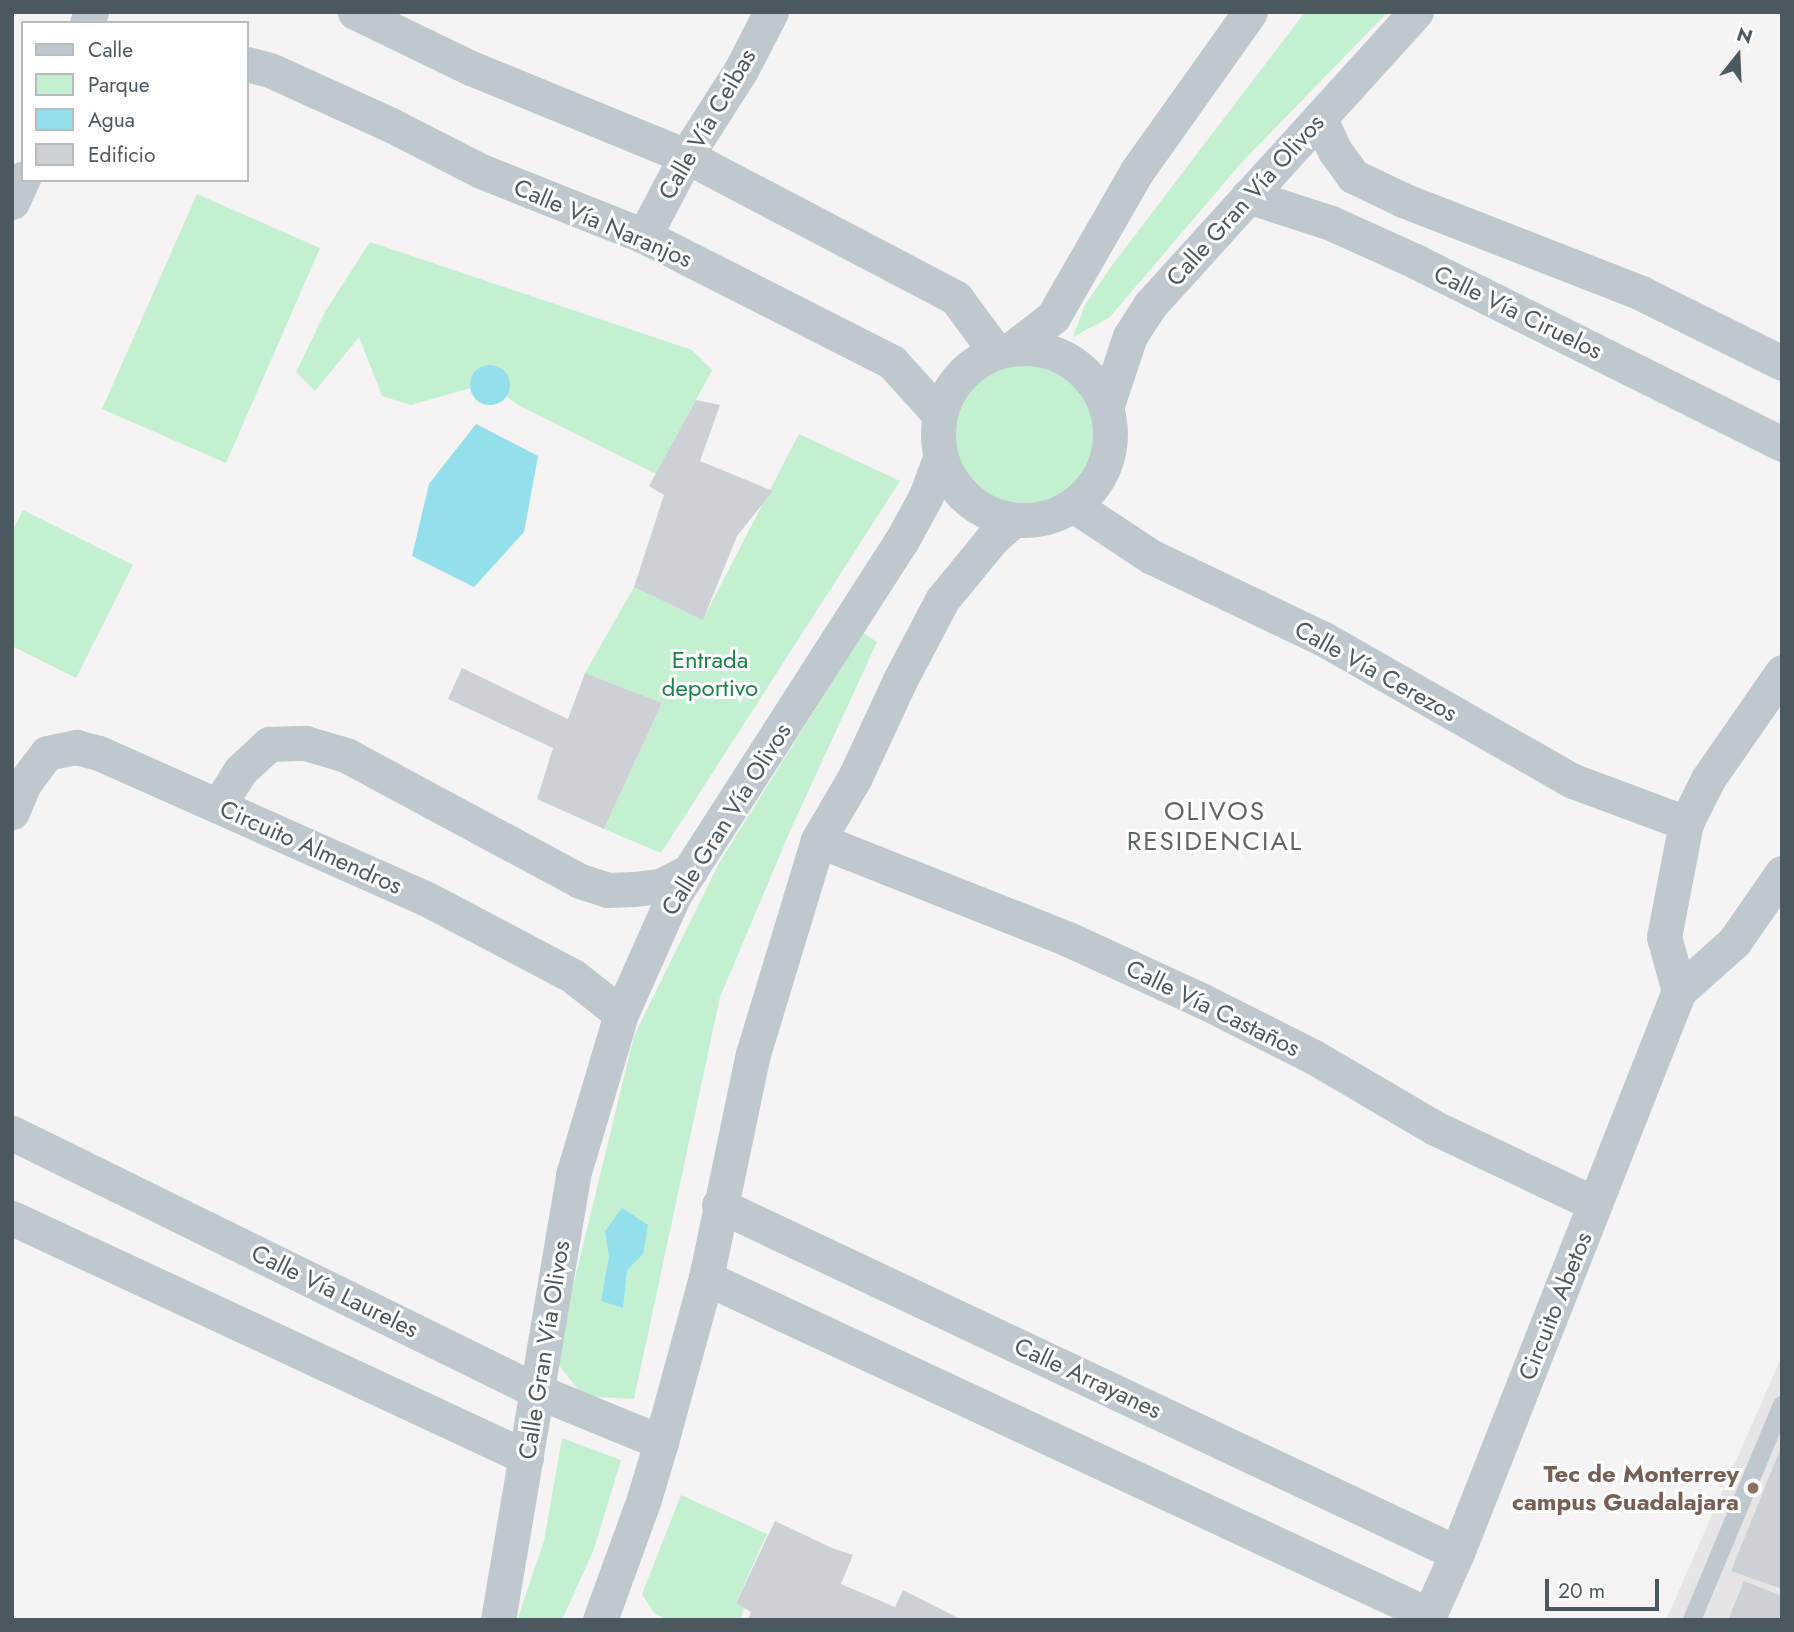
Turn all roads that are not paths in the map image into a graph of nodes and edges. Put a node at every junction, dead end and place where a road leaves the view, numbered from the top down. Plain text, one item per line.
1 (355, 12) edge
2 (771, 12) edge
3 (1250, 12) edge
4 (1416, 12) edge
5 (248, 64) edge
6 (1320, 118) junction
7 (686, 156) junction
8 (21, 182) edge
9 (1248, 196) junction
10 (12, 202) edge
11 (644, 236) junction
12 (1004, 350) junction
13 (1782, 363) edge
14 (1106, 408) junction
15 (939, 414) junction
16 (1782, 444) edge
17 (940, 458) junction
18 (1073, 505) junction
19 (1013, 520) junction
20 (1782, 672) edge
21 (218, 806) junction
22 (12, 812) edge
23 (1686, 823) junction
24 (818, 840) junction
25 (690, 871) junction
26 (1782, 873) edge
27 (1679, 991) junction
28 (621, 1014) junction
29 (12, 1133) edge
30 (1595, 1204) junction
31 (719, 1205) junction
32 (12, 1218) edge
33 (706, 1278) junction
34 (538, 1392) junction
35 (1782, 1405) edge
36 (661, 1442) junction
37 (526, 1457) junction
38 (1457, 1553) junction
39 (1428, 1617) edge
40 (498, 1620) edge
41 (600, 1620) edge
42 (1692, 1620) edge

1 - 7 street
2 - 7 street, Calle Vía Ceibas
3 - 12 street
4 - 6 street, Calle Gran Vía Olivos
5 - 11 street, Calle Vía Naranjos
6 - 9 street, Calle Gran Vía Olivos
6 - 13 street
7 - 11 street, Calle Vía Ceibas
7 - 12 street
8 - 10 street
9 - 14 street, Calle Gran Vía Olivos
9 - 16 street, Calle Vía Ciruelos
11 - 15 street, Calle Vía Naranjos
12 - 14 street
12 - 15 street
14 - 18 street
15 - 17 street
17 - 19 street
17 - 25 street, Calle Gran Vía Olivos
18 - 19 street
18 - 23 street, Calle Vía Cerezos
19 - 24 street
20 - 23 street
21 - 22 street, Circuito Almendros
21 - 25 street
21 - 28 street, Circuito Almendros
23 - 27 street
24 - 30 street, Calle Vía Castaños
24 - 31 street
25 - 28 street, Calle Gran Vía Olivos
26 - 27 street, Circuito Abetos
27 - 30 street, Circuito Abetos
28 - 34 street, Calle Gran Vía Olivos
29 - 34 street, Calle Vía Laureles
30 - 38 street, Circuito Abetos
31 - 33 street
31 - 38 street, Calle Arrayanes
32 - 37 street
33 - 36 street
33 - 39 street
34 - 36 street, Calle Vía Laureles
34 - 37 street, Calle Gran Vía Olivos
35 - 42 lane
36 - 41 street
37 - 40 street, Calle Gran Vía Olivos
38 - 39 street, Circuito Abetos

